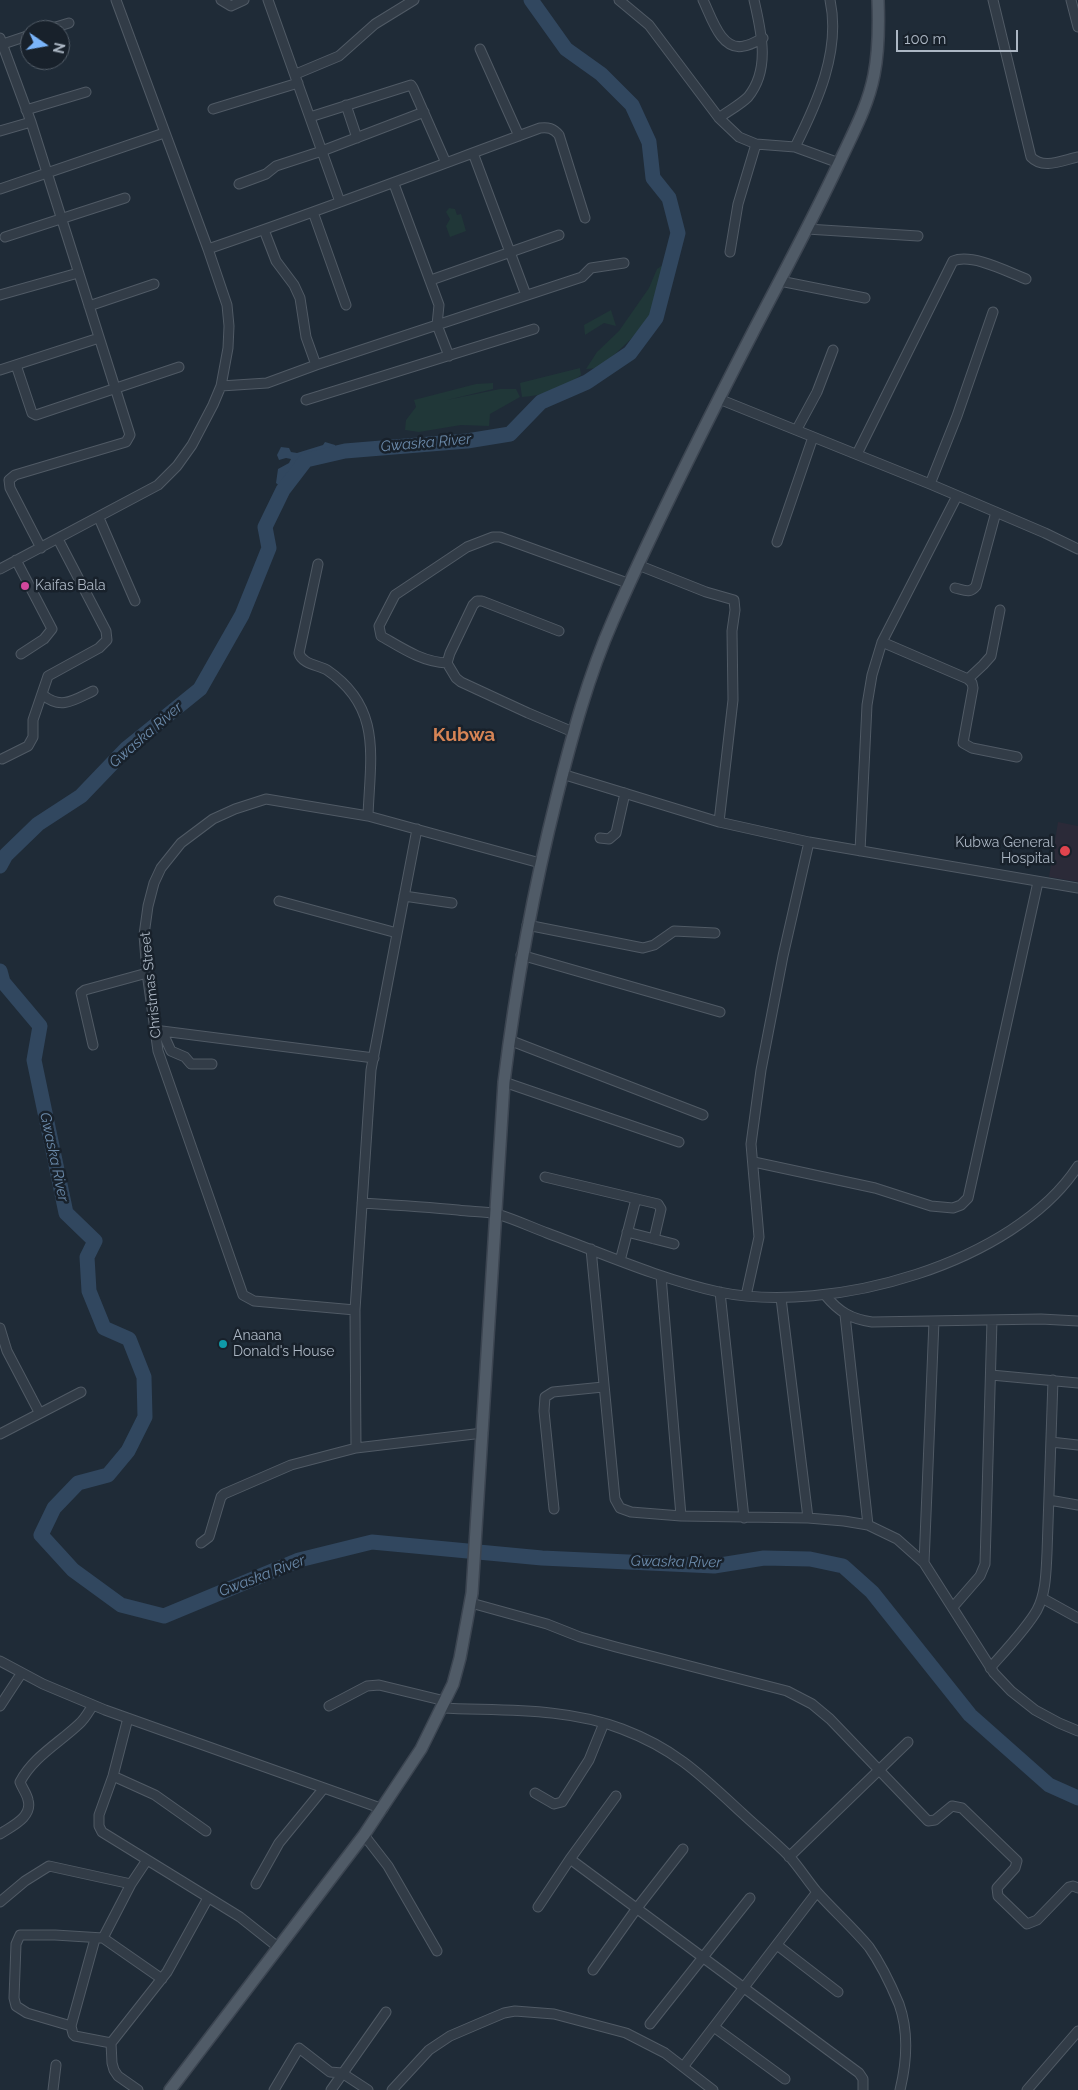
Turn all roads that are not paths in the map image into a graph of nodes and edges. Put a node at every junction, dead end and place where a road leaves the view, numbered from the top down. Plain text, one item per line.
1 (116, 0) edge
2 (221, 0) edge
3 (244, 0) edge
4 (268, 0) edge
5 (414, 0) edge
6 (619, 0) edge
7 (703, 0) edge
8 (754, 0) edge
9 (830, 0) edge
10 (878, 0) edge
11 (993, 0) edge
12 (1071, 0) edge
13 (1078, 27) edge
14 (20, 37) edge
15 (762, 38) junction
16 (1, 42) edge
17 (480, 49) dead end
18 (297, 79) junction
19 (86, 92) dead end
20 (346, 104) junction
21 (26, 110) junction
22 (213, 110) dead end
23 (424, 112) junction
24 (310, 117) junction
25 (719, 118) junction
26 (31, 122) junction
27 (0, 131) edge
28 (164, 133) junction
29 (518, 136) junction
30 (357, 138) junction
31 (756, 144) junction
32 (795, 147) junction
33 (322, 151) junction
34 (473, 153) junction
35 (1078, 157) edge
36 (446, 162) junction
37 (839, 163) junction
38 (47, 174) junction
39 (239, 184) dead end
40 (394, 184) junction
41 (0, 188) edge
42 (125, 198) dead end
43 (340, 202) junction
44 (313, 212) junction
45 (585, 218) dead end
46 (62, 220) junction
47 (807, 229) junction
48 (264, 230) junction
49 (559, 235) dead end
50 (918, 236) dead end
51 (5, 237) dead end
52 (208, 249) junction
53 (730, 252) dead end
54 (510, 253) junction
55 (624, 264) dead end
56 (78, 273) junction
57 (1026, 279) dead end
58 (431, 280) junction
59 (780, 281) junction
60 (154, 284) dead end
61 (526, 295) junction
62 (0, 296) edge
63 (865, 298) dead end
64 (346, 305) dead end
65 (89, 306) junction
66 (993, 312) dead end
67 (437, 325) junction
68 (534, 329) dead end
69 (99, 338) junction
70 (833, 350) dead end
71 (449, 356) junction
72 (16, 365) junction
73 (316, 365) junction
74 (179, 367) dead end
75 (0, 370) edge
76 (221, 386) junction
77 (116, 388) junction
78 (719, 399) junction
79 (306, 400) dead end
80 (796, 429) junction
81 (813, 437) junction
82 (857, 454) junction
83 (930, 484) junction
84 (957, 496) junction
85 (996, 512) junction
86 (98, 518) junction
87 (58, 539) junction
88 (777, 542) dead end
89 (41, 548) junction
90 (1078, 549) edge
91 (16, 560) junction
92 (318, 564) dead end
93 (638, 565) junction
94 (0, 569) edge
95 (630, 584) junction
96 (955, 588) dead end
97 (135, 601) dead end
98 (1000, 610) dead end
99 (559, 631) dead end
100 (882, 642) junction
101 (21, 654) dead end
102 (447, 663) junction
103 (968, 679) junction
104 (93, 691) dead end
105 (43, 695) junction
106 (573, 732) junction
107 (1017, 757) dead end
108 (2, 758) dead end
109 (562, 774) junction
110 (625, 793) junction
111 (368, 816) junction
112 (719, 822) junction
113 (417, 829) junction
114 (600, 838) dead end
115 (810, 842) junction
116 (860, 851) junction
117 (540, 862) junction
118 (1038, 882) junction
119 (1078, 888) edge
120 (404, 896) junction
121 (279, 901) dead end
122 (452, 903) dead end
123 (527, 925) junction
124 (397, 933) junction
125 (715, 933) dead end
126 (521, 955) junction
127 (147, 973) junction
128 (720, 1012) dead end
129 (158, 1031) junction
130 (509, 1040) junction
131 (93, 1045) dead end
132 (374, 1058) junction
133 (212, 1064) dead end
134 (504, 1082) junction
135 (703, 1115) dead end
136 (679, 1142) dead end
137 (754, 1162) junction
138 (1077, 1170) edge
139 (546, 1177) dead end
140 (636, 1199) junction
141 (362, 1203) junction
142 (496, 1214) junction
143 (627, 1232) junction
144 (654, 1239) junction
145 (674, 1244) dead end
146 (591, 1249) junction
147 (620, 1261) junction
148 (661, 1276) junction
149 (720, 1292) junction
150 (746, 1296) junction
151 (825, 1296) junction
152 (781, 1298) junction
153 (356, 1310) junction
154 (844, 1315) junction
155 (992, 1320) junction
156 (934, 1321) junction
157 (1078, 1321) edge
158 (0, 1328) edge
159 (3, 1350) edge
160 (991, 1375) junction
161 (1053, 1380) junction
162 (1078, 1384) edge
163 (603, 1387) junction
164 (81, 1392) dead end
165 (39, 1412) junction
166 (483, 1433) junction
167 (0, 1434) edge
168 (1051, 1442) junction
169 (1078, 1445) edge
170 (356, 1448) junction
171 (1049, 1500) junction
172 (1078, 1505) edge
173 (554, 1509) dead end
174 (682, 1516) junction
175 (744, 1518) junction
176 (808, 1518) junction
177 (868, 1525) junction
178 (201, 1543) dead end
179 (924, 1562) junction
180 (1042, 1598) junction
181 (471, 1603) junction
182 (953, 1607) junction
183 (1078, 1618) edge
184 (0, 1662) edge
185 (990, 1668) junction
186 (21, 1674) junction
187 (93, 1705) junction
188 (444, 1705) junction
189 (0, 1706) edge
190 (329, 1706) dead end
191 (128, 1718) junction
192 (604, 1723) junction
193 (1078, 1731) edge
194 (908, 1742) dead end
195 (878, 1770) junction
196 (113, 1776) junction
197 (324, 1788) junction
198 (535, 1794) dead end
199 (616, 1796) dead end
200 (383, 1809) junction
201 (206, 1831) dead end
202 (0, 1834) edge
203 (364, 1835) junction
204 (683, 1849) dead end
205 (789, 1857) junction
206 (570, 1859) junction
207 (147, 1860) junction
208 (131, 1884) junction
209 (256, 1884) dead end
210 (1078, 1888) edge
211 (817, 1892) junction
212 (208, 1898) junction
213 (750, 1898) dead end
214 (0, 1902) edge
215 (538, 1907) dead end
216 (637, 1908) junction
217 (99, 1938) junction
218 (777, 1945) junction
219 (279, 1948) junction
220 (437, 1951) dead end
221 (704, 1958) junction
222 (593, 1970) dead end
223 (162, 1979) junction
224 (744, 1987) junction
225 (838, 1992) dead end
226 (386, 2012) dead end
227 (650, 2024) dead end
228 (71, 2026) junction
229 (714, 2027) junction
230 (1078, 2031) edge
231 (111, 2043) junction
232 (56, 2065) dead end
233 (683, 2067) junction
234 (342, 2074) junction
235 (784, 2079) dead end
236 (53, 2090) edge
237 (138, 2090) edge
238 (170, 2090) edge
239 (274, 2090) edge
240 (331, 2090) edge
241 (368, 2090) edge
242 (392, 2090) edge
243 (713, 2090) edge
244 (862, 2090) edge
245 (900, 2090) edge
246 (1027, 2090) edge

1 - 28 street
2 - 3 street
4 - 18 street
5 - 18 street
6 - 25 street
7 - 15 street
8 - 15 street
9 - 32 street
10 - 37 main road
11 - 35 street
12 - 13 street
14 - 16 street
15 - 25 street
16 - 21 street
17 - 29 street
18 - 22 street
18 - 24 street
19 - 21 street
20 - 23 street
20 - 24 street
20 - 30 street
21 - 26 street
23 - 30 street
23 - 36 street
24 - 33 street
25 - 31 street
26 - 27 street
26 - 38 street
28 - 38 street
28 - 52 street
29 - 34 street
29 - 45 street
30 - 33 street
31 - 32 street
31 - 53 street
32 - 37 street
33 - 39 street
33 - 43 street
34 - 36 street
34 - 54 street
36 - 40 street
37 - 47 main road
38 - 41 street
38 - 46 street
40 - 43 street
40 - 58 street
42 - 46 street
43 - 44 street
44 - 48 street
44 - 64 street
46 - 51 street
46 - 56 street
47 - 50 street
47 - 59 main road
48 - 52 street
48 - 73 street
49 - 54 street
52 - 76 street
54 - 58 street
54 - 61 street
55 - 61 street
56 - 62 street
56 - 65 street
57 - 82 street
58 - 67 street
59 - 63 street
59 - 78 main road
60 - 65 street
61 - 67 street
65 - 69 street
66 - 83 street
67 - 71 street
67 - 73 street
68 - 71 street
69 - 72 street
69 - 77 street
70 - 80 street
71 - 79 street
72 - 75 street
72 - 77 street
73 - 76 street
74 - 77 street
76 - 86 street
77 - 89 street
78 - 80 street
78 - 93 main road
80 - 81 street
81 - 82 street
81 - 88 street
82 - 83 street
83 - 84 street
84 - 85 street
84 - 100 street
85 - 90 street
85 - 96 street
86 - 87 street
86 - 97 street
87 - 89 street
87 - 105 street
89 - 91 street
91 - 94 street
91 - 101 street
92 - 111 street
93 - 95 main road
93 - 112 street
95 - 102 street
95 - 106 main road
98 - 103 street
99 - 102 street
100 - 103 street
100 - 116 street
102 - 106 street
103 - 107 street
104 - 105 street
105 - 108 street
106 - 109 main road
109 - 110 street
109 - 117 main road
110 - 112 street
110 - 114 street
111 - 113 street, Christmas Street
111 - 127 street, Christmas Street
112 - 115 street
113 - 117 street, Christmas Street
113 - 120 street
115 - 116 street
115 - 137 street
116 - 118 street
117 - 123 main road
118 - 119 street
118 - 137 street
120 - 122 street
120 - 124 street
121 - 124 street
123 - 125 street
123 - 126 main road
124 - 132 street
126 - 128 street
126 - 130 main road
127 - 129 street, Christmas Street
127 - 131 street
129 - 132 street
129 - 133 street
129 - 153 street, Christmas Street
130 - 134 main road
130 - 135 street
132 - 141 street
134 - 136 street
134 - 142 main road
137 - 150 street
138 - 151 street
139 - 140 street
140 - 143 street
140 - 144 street
141 - 142 street
141 - 153 street
142 - 146 street
142 - 166 main road
143 - 144 street
143 - 147 street
144 - 145 street
146 - 147 street
146 - 163 street
147 - 148 street
148 - 149 street
148 - 174 street
149 - 150 street
149 - 175 street
150 - 152 street
151 - 152 street
151 - 154 street
152 - 176 street
153 - 170 street
154 - 156 street
154 - 177 street
155 - 156 street
155 - 157 street
155 - 160 street
156 - 179 street
158 - 159 street
159 - 165 street
160 - 161 street
160 - 182 street
161 - 162 street
161 - 168 street
163 - 173 street
163 - 174 street
164 - 165 street
165 - 167 street
166 - 170 street
166 - 181 main road
168 - 169 street
168 - 171 street
170 - 178 street
171 - 172 street
171 - 180 street
174 - 175 street
175 - 176 street
176 - 177 street
177 - 179 street
179 - 182 street
180 - 183 street
180 - 185 street
181 - 188 main road
181 - 195 street
182 - 185 street
184 - 186 street
185 - 193 street
186 - 187 street
186 - 189 street
187 - 191 street
187 - 202 street
188 - 190 street
188 - 192 street
188 - 200 main road
191 - 196 street
191 - 197 street
192 - 198 street
192 - 205 street
194 - 195 street
195 - 205 street
195 - 210 street
196 - 201 street
196 - 207 street
197 - 200 street
197 - 209 street
199 - 206 street
200 - 203 main road
203 - 219 main road
203 - 220 street
204 - 216 street
205 - 211 street
206 - 215 street
206 - 216 street
207 - 208 street
207 - 212 street
208 - 214 street
208 - 217 street
211 - 218 street
211 - 245 street
212 - 219 street
212 - 223 street
213 - 221 street
216 - 221 street
216 - 222 street
217 - 223 street
217 - 228 street
217 - 228 street
218 - 224 street
218 - 225 street
219 - 238 main road
221 - 224 street
221 - 227 street
223 - 231 street
224 - 229 street
224 - 244 street
226 - 234 street
228 - 231 street
229 - 233 street
229 - 235 street
230 - 246 street
231 - 237 street
232 - 236 street
233 - 242 street
233 - 243 street
234 - 239 street
234 - 240 street
234 - 241 street

